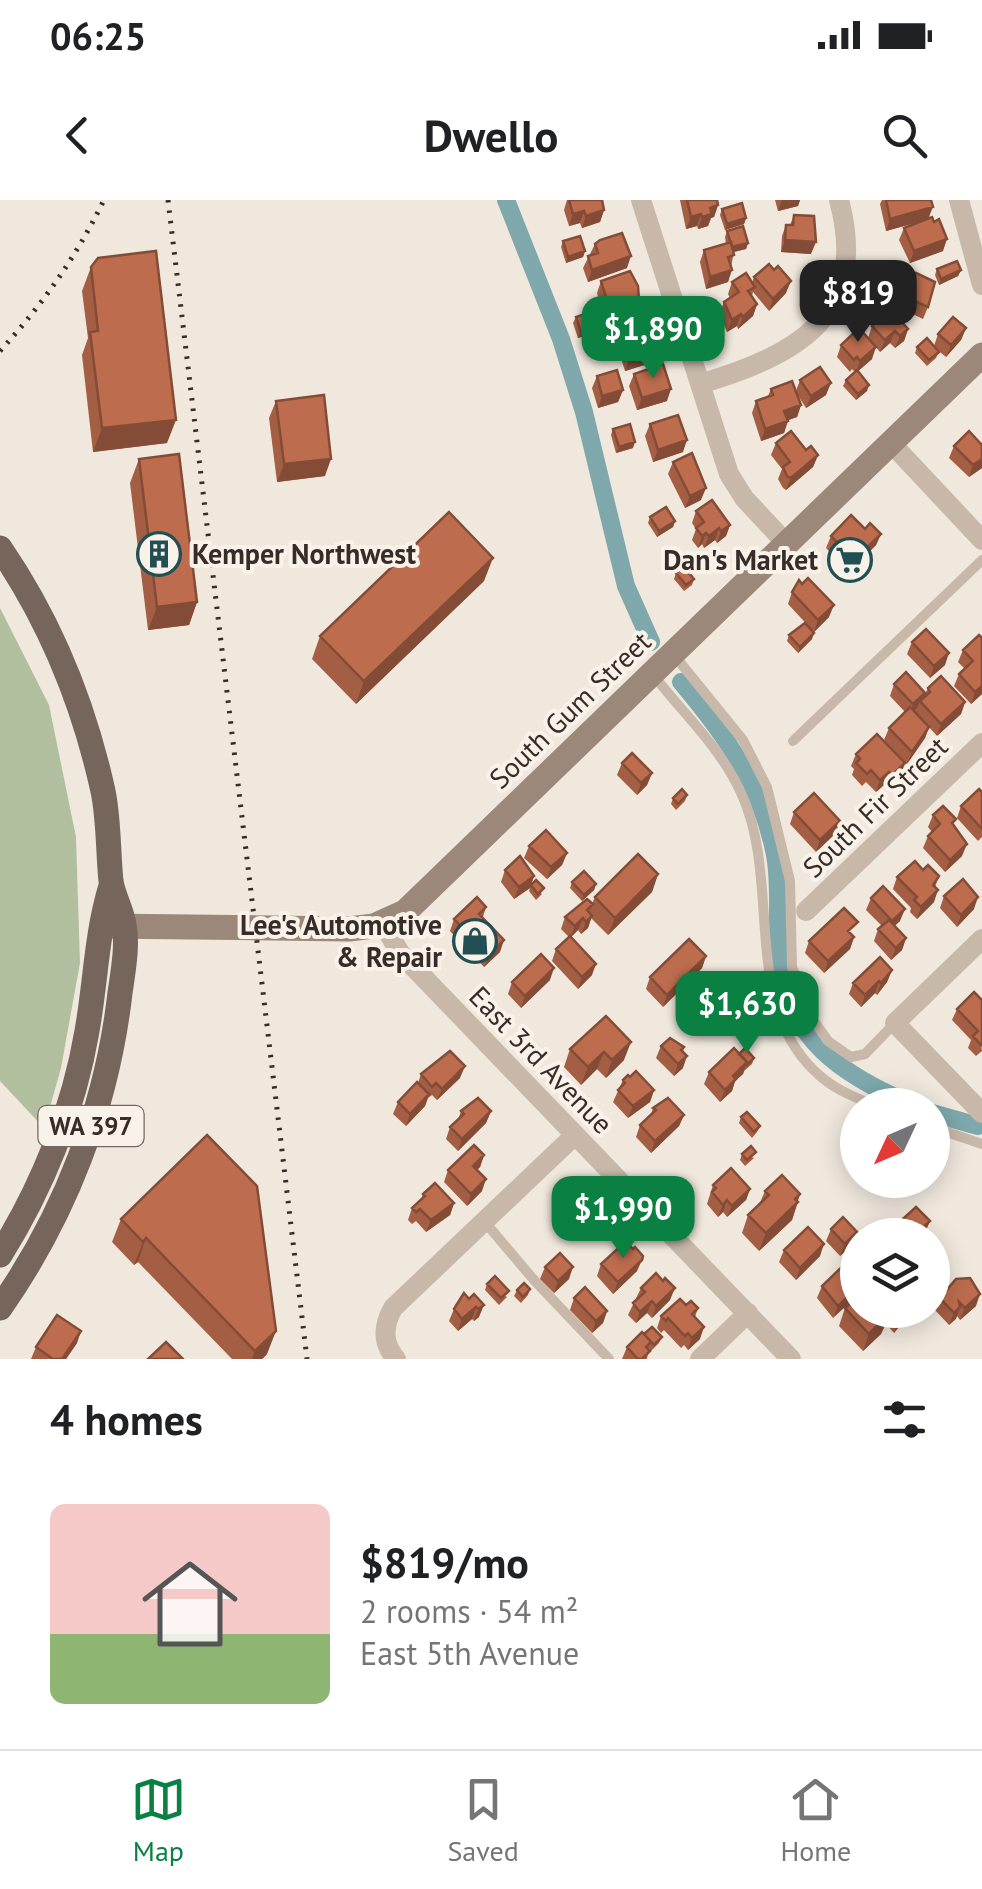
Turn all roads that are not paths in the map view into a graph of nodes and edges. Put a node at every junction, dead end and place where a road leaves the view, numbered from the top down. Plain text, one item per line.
1 (641, 200) edge
2 (839, 200) edge
3 (959, 200) edge
4 (982, 285) edge
5 (982, 355) edge
6 (700, 384) junction
7 (890, 443) junction
8 (982, 540) edge
9 (785, 542) junction
10 (0, 548) edge
11 (982, 560) edge
12 (672, 652) junction
13 (652, 672) junction
14 (792, 741) dead end
15 (982, 743) edge
16 (799, 913) junction
17 (383, 923) junction
18 (112, 926) junction
19 (982, 939) edge
20 (895, 1023) junction
21 (842, 1088) edge
22 (982, 1113) edge
23 (950, 1133) edge
24 (575, 1135) junction
25 (982, 1144) edge
26 (484, 1221) junction
27 (0, 1255) edge
28 (0, 1308) edge
29 (748, 1313) junction
30 (396, 1359) edge
31 (609, 1359) edge
32 (700, 1359) edge
33 (791, 1359) edge

1 - 6 street
2 - 6 street
3 - 4 street
5 - 7 main road, South Gum Street
6 - 9 street
7 - 8 street
7 - 9 main road, South Gum Street
9 - 12 main road, South Gum Street
10 - 18 main road, WA 397
11 - 14 lane
12 - 13 main road, South Gum Street
12 - 16 lane
13 - 17 main road, South Gum Street
13 - 21 lane
15 - 16 street, South Fir Street
16 - 20 lane
17 - 18 main road, South Gum Street
17 - 24 street, East 3rd Avenue
18 - 27 main road, WA 397
18 - 28 main road, WA 397
19 - 20 street
20 - 22 street
23 - 25 lane
24 - 26 street
24 - 29 street, East 3rd Avenue
26 - 30 street
26 - 31 lane
29 - 32 street
29 - 33 street, East 3rd Avenue

